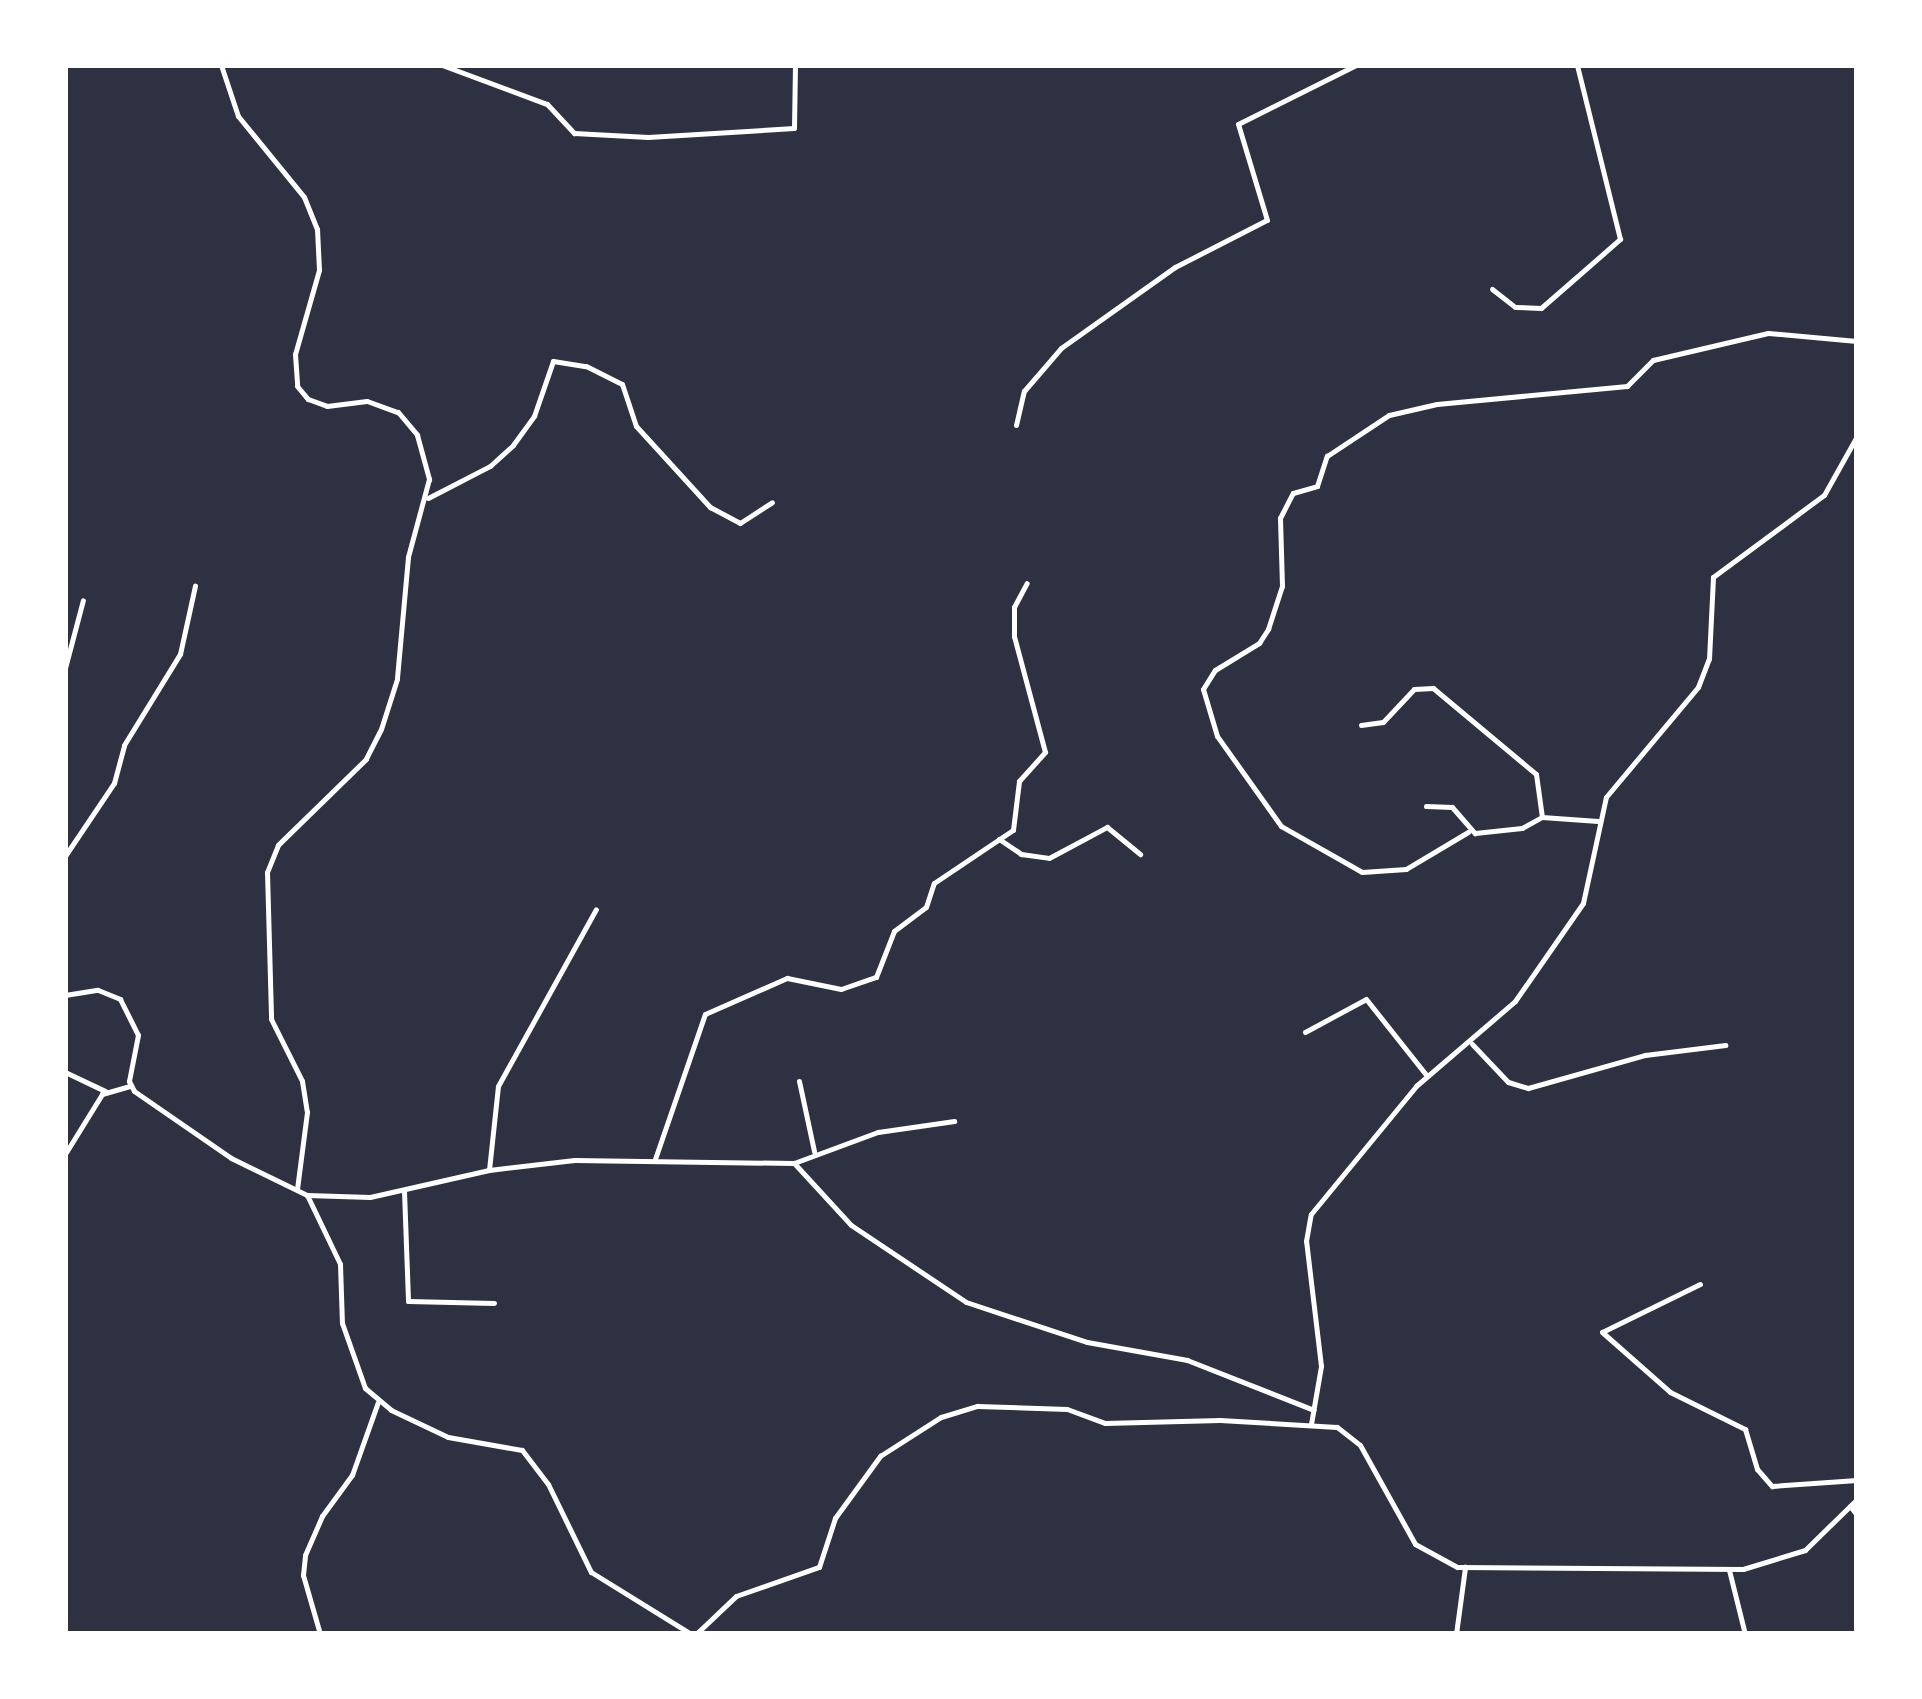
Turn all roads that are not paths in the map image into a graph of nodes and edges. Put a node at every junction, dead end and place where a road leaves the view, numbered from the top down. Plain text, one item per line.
1 (221, 65) edge
2 (442, 65) edge
3 (796, 65) edge
4 (1356, 65) edge
5 (1577, 65) edge
6 (1492, 288) dead end
7 (1857, 341) edge
8 (1016, 425) dead end
9 (1857, 436) edge
10 (426, 500) junction
11 (772, 502) dead end
12 (1027, 583) dead end
13 (195, 586) dead end
14 (82, 600) dead end
15 (65, 668) edge
16 (1361, 725) dead end
17 (1426, 806) dead end
18 (1542, 817) junction
19 (1598, 820) junction
20 (1468, 832) junction
21 (1000, 839) junction
22 (1140, 854) dead end
23 (65, 856) edge
24 (596, 910) dead end
25 (65, 996) edge
26 (1304, 1032) dead end
27 (1472, 1044) junction
28 (1725, 1046) dead end
29 (65, 1072) edge
30 (1427, 1076) junction
31 (800, 1081) dead end
32 (130, 1086) junction
33 (105, 1091) junction
34 (954, 1121) dead end
35 (814, 1151) junction
36 (65, 1154) edge
37 (656, 1160) junction
38 (794, 1163) junction
39 (489, 1170) junction
40 (297, 1188) junction
41 (404, 1191) junction
42 (307, 1195) junction
43 (1700, 1284) dead end
44 (494, 1303) dead end
45 (378, 1402) junction
46 (1314, 1410) junction
47 (1312, 1424) junction
48 (1857, 1480) edge
49 (1857, 1499) edge
50 (1850, 1506) junction
51 (1857, 1515) edge
52 (1464, 1567) junction
53 (1729, 1570) junction
54 (320, 1634) edge
55 (694, 1634) edge
56 (1456, 1634) edge
57 (1745, 1634) edge

1 - 10 street
2 - 3 street
4 - 8 street
5 - 6 street
7 - 20 street
9 - 19 street
10 - 11 street
10 - 40 street
12 - 21 street
13 - 23 street
14 - 15 street
16 - 18 street
17 - 20 street
18 - 19 street
18 - 20 street
19 - 27 street
21 - 22 street
21 - 37 street
24 - 39 street
25 - 32 street
26 - 30 street
27 - 28 street
27 - 30 street
29 - 33 street
30 - 46 street
31 - 35 street
32 - 33 street
32 - 40 street
33 - 36 street
34 - 35 street
35 - 38 street
37 - 38 street
37 - 39 street
38 - 46 street
39 - 41 street
40 - 42 street
41 - 42 street
41 - 44 street
42 - 45 street
43 - 48 street
45 - 54 street
45 - 55 street
46 - 47 street
47 - 52 street
47 - 55 street
49 - 50 street
50 - 51 street
50 - 53 street
52 - 53 street
52 - 56 street
53 - 57 street

